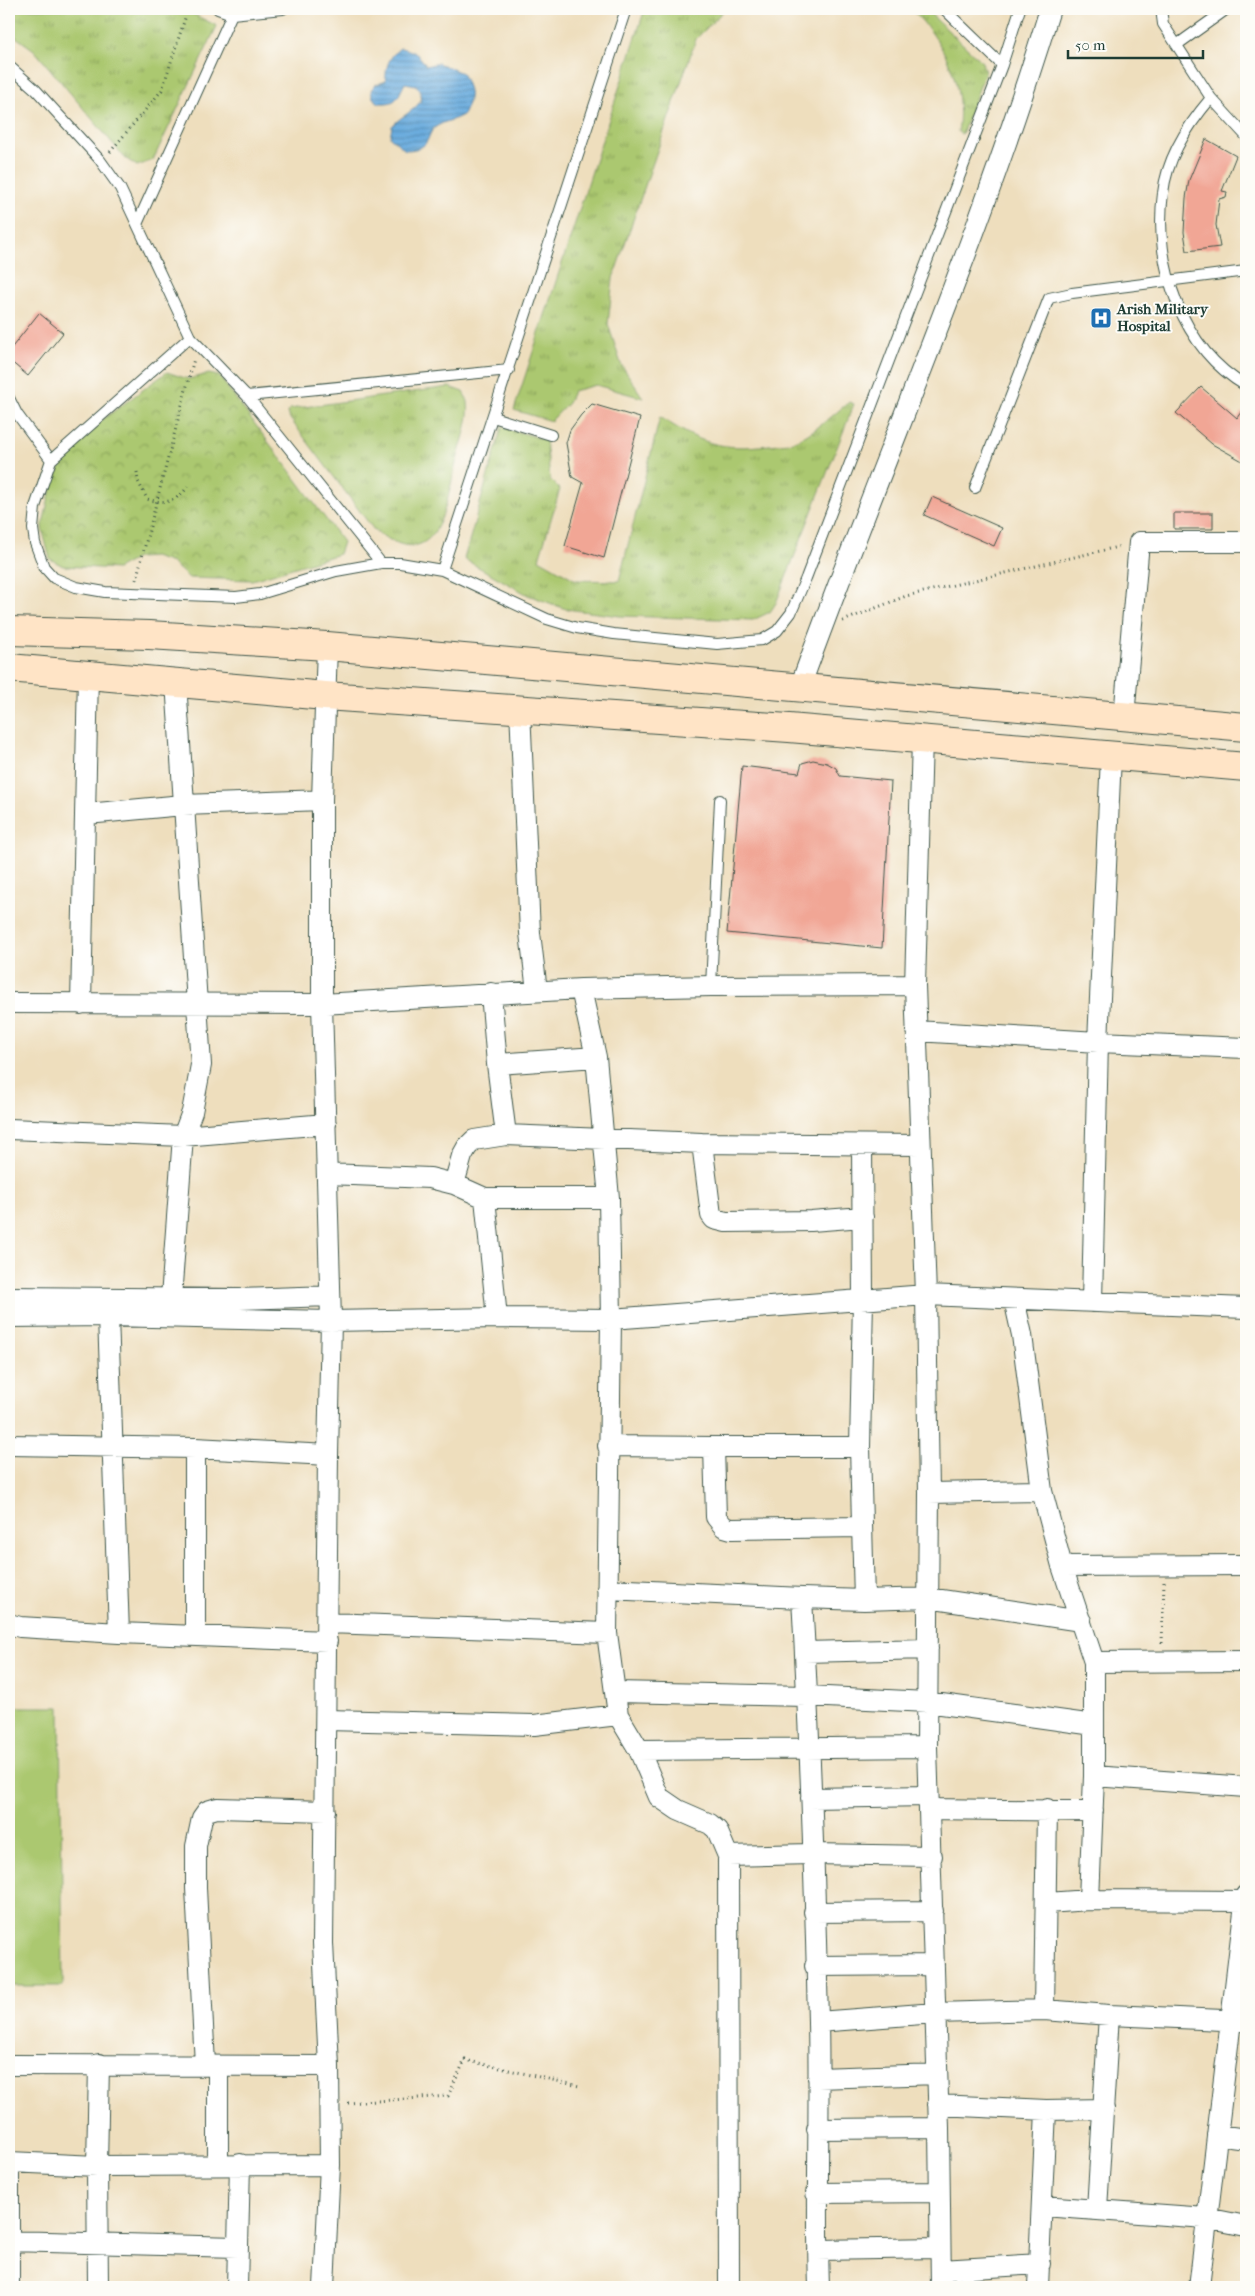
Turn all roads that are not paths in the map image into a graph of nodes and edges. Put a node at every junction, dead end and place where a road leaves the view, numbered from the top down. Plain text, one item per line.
1 (218, 9) edge
2 (283, 9) edge
3 (626, 9) edge
4 (944, 9) edge
5 (1020, 9) edge
6 (1050, 9) edge
7 (1161, 9) edge
8 (1227, 9) edge
9 (232, 11) edge
10 (1178, 44) junction
11 (1002, 65) junction
12 (9, 66) edge
13 (1210, 98) junction
14 (1246, 136) edge
15 (138, 222) junction
16 (1246, 271) edge
17 (1168, 281) junction
18 (190, 337) junction
19 (509, 370) junction
20 (1246, 386) edge
21 (247, 396) junction
22 (9, 398) edge
23 (493, 417) junction
24 (551, 435) dead end
25 (51, 460) junction
26 (975, 488) dead end
27 (1246, 542) edge
28 (381, 563) junction
29 (442, 570) junction
30 (9, 631) edge
31 (327, 646) junction
32 (9, 668) edge
33 (88, 674) junction
34 (176, 682) junction
35 (800, 688) junction
36 (326, 696) junction
37 (520, 709) junction
38 (1124, 717) junction
39 (1244, 727) edge
40 (922, 738) junction
41 (1111, 756) junction
42 (1243, 766) edge
43 (322, 800) junction
44 (720, 800) dead end
45 (183, 805) junction
46 (87, 814) junction
47 (915, 985) junction
48 (711, 986) junction
49 (581, 989) junction
50 (537, 991) junction
51 (490, 993) junction
52 (9, 1003) edge
53 (82, 1004) junction
54 (196, 1004) junction
55 (322, 1004) junction
56 (916, 1031) junction
57 (1098, 1042) junction
58 (1246, 1048) edge
59 (596, 1057) junction
60 (496, 1064) junction
61 (326, 1124) junction
62 (9, 1129) edge
63 (506, 1135) junction
64 (184, 1136) junction
65 (605, 1138) junction
66 (702, 1143) junction
67 (862, 1145) junction
68 (919, 1145) junction
69 (327, 1174) junction
70 (454, 1184) junction
71 (485, 1198) junction
72 (609, 1198) junction
73 (862, 1217) junction
74 (926, 1295) junction
75 (330, 1296) junction
76 (9, 1297) edge
77 (171, 1298) junction
78 (864, 1299) junction
79 (1014, 1299) junction
80 (1092, 1302) junction
81 (1246, 1308) edge
82 (108, 1316) junction
83 (9, 1317) edge
84 (497, 1318) junction
85 (610, 1319) junction
86 (331, 1321) junction
87 (9, 1445) edge
88 (608, 1446) junction
89 (111, 1447) junction
90 (714, 1447) junction
91 (860, 1447) junction
92 (195, 1448) junction
93 (328, 1455) junction
94 (1042, 1491) junction
95 (930, 1494) junction
96 (861, 1527) junction
97 (1246, 1565) edge
98 (1062, 1566) junction
99 (607, 1589) junction
100 (802, 1598) junction
101 (928, 1598) junction
102 (864, 1600) junction
103 (1081, 1621) junction
104 (9, 1624) edge
105 (328, 1632) junction
106 (119, 1633) junction
107 (607, 1634) junction
108 (195, 1635) junction
109 (928, 1649) junction
110 (805, 1652) junction
111 (1246, 1661) edge
112 (1094, 1662) junction
113 (615, 1692) junction
114 (807, 1696) junction
115 (927, 1702) junction
116 (618, 1715) junction
117 (326, 1720) junction
118 (1094, 1726) junction
119 (810, 1747) junction
120 (926, 1747) junction
121 (639, 1750) junction
122 (1094, 1776) junction
123 (1246, 1788) edge
124 (811, 1798) junction
125 (928, 1802) junction
126 (1047, 1809) junction
127 (324, 1811) junction
128 (1093, 1811) junction
129 (812, 1854) junction
130 (728, 1856) junction
131 (932, 1856) junction
132 (1246, 1895) edge
133 (1089, 1900) junction
134 (1246, 1901) edge
135 (1047, 1903) junction
136 (933, 1911) junction
137 (814, 1912) junction
138 (934, 1965) junction
139 (815, 1966) junction
140 (1044, 2010) junction
141 (936, 2013) junction
142 (1109, 2015) junction
143 (1239, 2020) edge
144 (818, 2022) junction
145 (99, 2064) junction
146 (9, 2065) edge
147 (212, 2065) junction
148 (329, 2066) junction
149 (937, 2074) junction
150 (818, 2078) junction
151 (938, 2105) junction
152 (1104, 2109) junction
153 (1046, 2110) junction
154 (940, 2128) junction
155 (817, 2129) junction
156 (1217, 2134) junction
157 (1246, 2139) edge
158 (218, 2164) junction
159 (240, 2164) junction
160 (330, 2164) junction
161 (97, 2166) junction
162 (939, 2192) junction
163 (816, 2193) junction
164 (1043, 2206) junction
165 (1097, 2209) junction
166 (1206, 2218) junction
167 (1246, 2226) edge
168 (9, 2241) edge
169 (98, 2244) junction
170 (237, 2247) junction
171 (940, 2248) junction
172 (818, 2250) junction
173 (1040, 2264) junction
174 (941, 2278) edge
175 (10, 2287) edge
176 (98, 2287) edge
177 (237, 2287) edge
178 (324, 2287) edge
179 (730, 2287) edge
180 (819, 2287) edge
181 (1038, 2287) edge
182 (1199, 2287) edge

1 - 9 lane
2 - 9 lane
3 - 19 lane
4 - 11 lane
5 - 11 lane
6 - 35 street
7 - 10 lane
8 - 10 lane
9 - 15 lane
10 - 13 lane
11 - 29 lane
12 - 15 lane
13 - 14 lane
13 - 17 lane
15 - 18 lane
16 - 17 lane
17 - 20 lane
17 - 26 lane
18 - 21 lane
18 - 25 lane
19 - 21 lane
19 - 23 lane
21 - 28 lane
22 - 25 lane
23 - 24 lane
23 - 29 lane
25 - 28 lane
27 - 38 street
28 - 29 lane
30 - 31 main road
31 - 35 main road
31 - 36 street
32 - 33 main road
33 - 34 main road
33 - 46 street
34 - 36 main road
34 - 45 street
35 - 38 main road
36 - 37 main road
36 - 43 street
37 - 40 main road
37 - 50 street
38 - 39 main road
39 - 42 main road
40 - 41 main road
40 - 47 street
41 - 42 main road
41 - 57 street
43 - 45 street
43 - 55 street
44 - 48 lane
45 - 46 street
45 - 54 street
46 - 53 street
47 - 48 street
47 - 56 street
48 - 49 street
49 - 50 street
49 - 59 street
50 - 51 street
51 - 55 street
51 - 60 street
52 - 53 street
53 - 54 street
54 - 55 street
54 - 64 street
55 - 61 street
56 - 57 street
56 - 68 street
57 - 58 street
57 - 80 street
59 - 60 street
59 - 65 street
60 - 63 street
61 - 64 street
61 - 69 street
62 - 64 street
63 - 65 street
63 - 70 street
64 - 77 street
65 - 66 street
65 - 72 street
66 - 67 street
66 - 73 street
67 - 68 street
67 - 73 street
68 - 74 street
69 - 70 street
69 - 75 street
70 - 71 street
71 - 72 street
71 - 84 street
72 - 85 street
73 - 78 street
74 - 78 street
74 - 79 street
74 - 95 street
75 - 77 street
75 - 86 street
76 - 77 street
78 - 85 street
78 - 91 street
79 - 80 street
79 - 94 street
80 - 81 street
82 - 83 street
82 - 86 street
82 - 89 street
84 - 85 street
84 - 86 street
85 - 88 street
86 - 93 street
87 - 89 street
88 - 90 street
88 - 99 street
89 - 92 street
89 - 106 street
90 - 91 street
90 - 96 street
91 - 96 street
92 - 93 street
92 - 108 street
93 - 105 street
94 - 95 street
94 - 98 street
95 - 101 street
96 - 102 street
97 - 98 street
98 - 103 street
99 - 100 street
99 - 107 street
100 - 102 street
100 - 110 street
101 - 102 street
101 - 103 street
101 - 109 street
103 - 112 street
104 - 106 street
105 - 107 street
105 - 108 street
105 - 117 street
106 - 108 street
107 - 113 street
109 - 110 street
109 - 115 street
110 - 114 street
111 - 112 street
112 - 118 street
113 - 114 street
113 - 116 street
114 - 115 street
114 - 119 street
115 - 118 street
115 - 120 street
116 - 117 street
116 - 121 street
117 - 127 street
118 - 122 street
119 - 120 street
119 - 121 street
119 - 124 street
120 - 125 street
121 - 130 street
122 - 123 street
122 - 128 street
124 - 125 street
124 - 129 street
125 - 126 street
125 - 131 street
126 - 128 street
126 - 135 street
127 - 147 street
127 - 148 street
128 - 133 street
129 - 130 street
129 - 131 street
129 - 137 street
130 - 179 street
131 - 136 street
132 - 134 street
133 - 134 street
133 - 135 street
134 - 143 street
135 - 140 street
136 - 137 street
136 - 138 street
137 - 139 street
138 - 139 street
138 - 141 street
139 - 144 street
140 - 141 street
140 - 142 street
141 - 144 street
141 - 149 street
142 - 143 street
142 - 152 street
143 - 156 street
144 - 150 street
145 - 146 street
145 - 147 street
145 - 161 street
147 - 148 street
147 - 158 street
148 - 160 street
149 - 150 street
149 - 151 street
150 - 155 street
151 - 153 street
151 - 154 street
152 - 153 street
152 - 165 street
153 - 164 street
154 - 155 street
154 - 162 street
155 - 163 street
156 - 157 street
156 - 166 street
158 - 159 street
158 - 161 street
159 - 160 street
159 - 170 street
160 - 178 street
161 - 168 street
161 - 169 street
162 - 163 street
162 - 171 street
163 - 172 street
164 - 165 street
164 - 173 street
165 - 166 street
166 - 167 street
166 - 182 street
168 - 169 street
168 - 175 street
169 - 170 street
169 - 176 street
170 - 177 street
171 - 172 street
171 - 174 street
172 - 180 street
173 - 174 street
173 - 181 street

